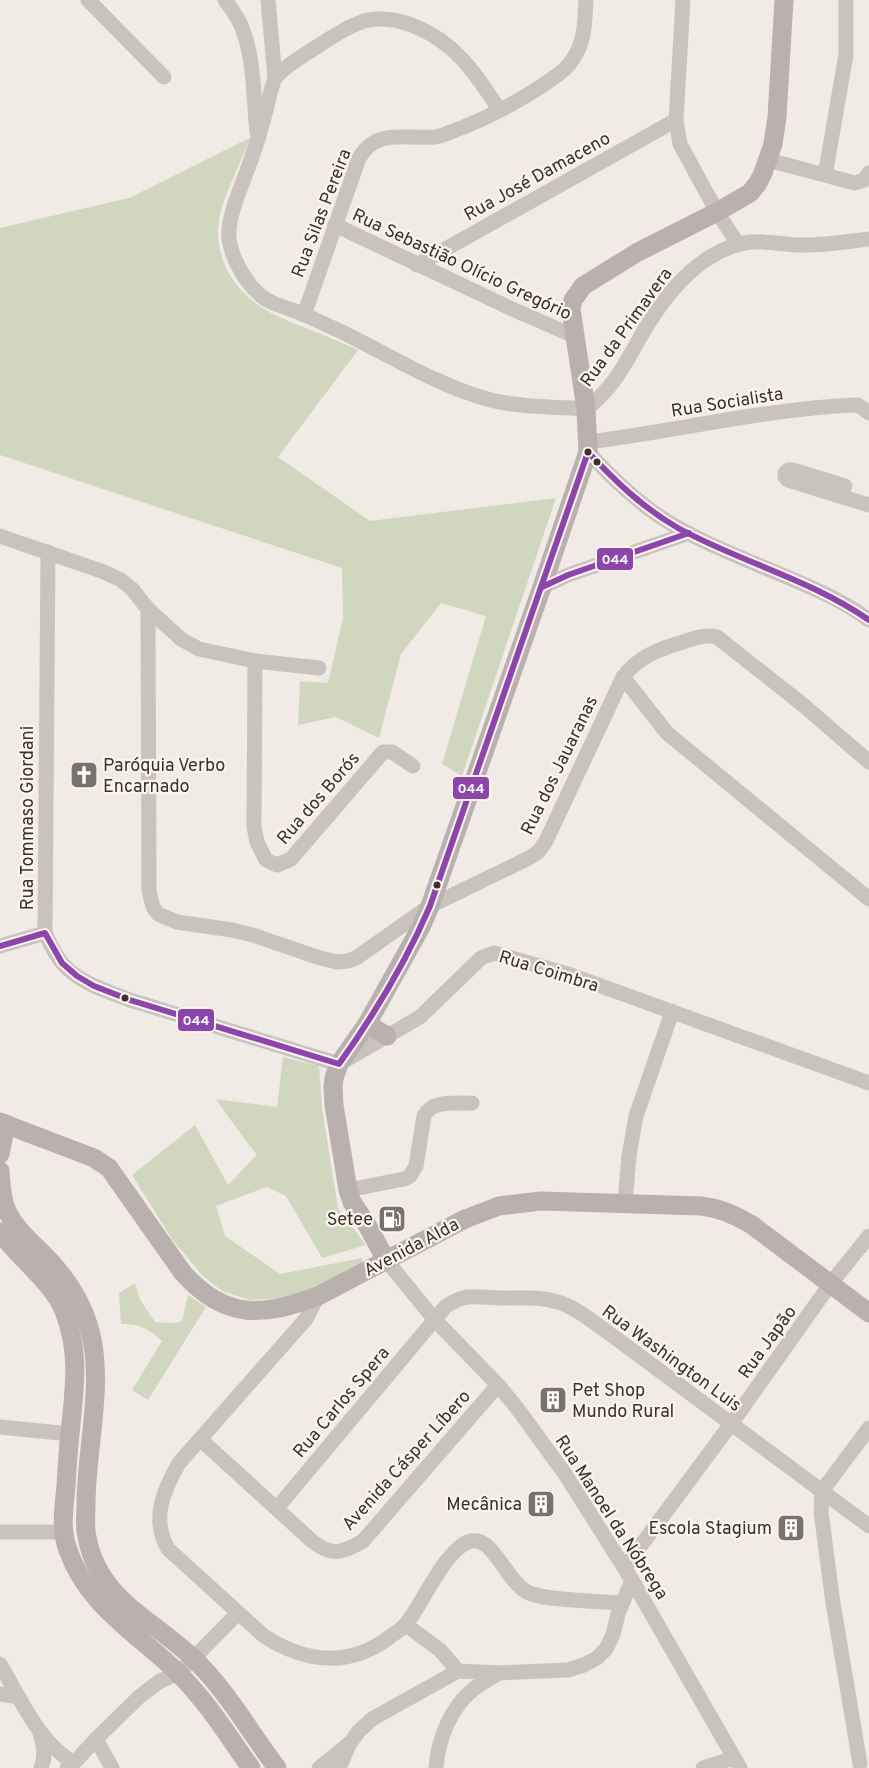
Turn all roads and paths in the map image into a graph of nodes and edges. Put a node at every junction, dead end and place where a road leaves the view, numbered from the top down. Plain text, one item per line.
1 (88, 0) edge
2 (225, 0) edge
3 (268, 0) edge
4 (586, 0) edge
5 (683, 0) edge
6 (784, 0) edge
7 (846, 0) edge
8 (164, 77) dead end
9 (276, 78) junction
10 (499, 109) junction
11 (676, 120) junction
12 (258, 141) junction
13 (768, 160) junction
14 (869, 173) edge
15 (825, 175) junction
16 (717, 212) junction
17 (335, 225) junction
18 (869, 239) edge
19 (738, 244) junction
20 (417, 265) junction
21 (304, 315) junction
22 (574, 336) junction
23 (586, 409) junction
24 (869, 413) edge
25 (588, 447) junction
26 (845, 486) dead end
27 (869, 505) edge
28 (689, 533) junction
29 (0, 536) edge
30 (48, 552) junction
31 (542, 587) junction
32 (148, 609) junction
33 (869, 620) edge
34 (256, 661) junction
35 (319, 668) dead end
36 (626, 672) junction
37 (869, 762) edge
38 (414, 766) dead end
39 (869, 900) edge
40 (430, 906) junction
41 (45, 933) junction
42 (0, 946) edge
43 (672, 1012) junction
44 (367, 1024) junction
45 (387, 1036) junction
46 (339, 1064) junction
47 (869, 1083) edge
48 (472, 1103) dead end
49 (3, 1123) edge
50 (0, 1154) edge
51 (0, 1171) edge
52 (348, 1190) junction
53 (625, 1203) junction
54 (0, 1232) edge
55 (869, 1236) edge
56 (386, 1260) junction
57 (831, 1283) junction
58 (318, 1296) junction
59 (869, 1313) edge
60 (435, 1320) junction
61 (498, 1385) junction
62 (731, 1424) junction
63 (0, 1427) edge
64 (869, 1428) edge
65 (70, 1434) junction
66 (200, 1439) junction
67 (822, 1491) junction
68 (277, 1508) junction
69 (869, 1526) edge
70 (0, 1532) edge
71 (62, 1532) junction
72 (628, 1574) junction
73 (622, 1603) junction
74 (238, 1614) junction
75 (406, 1624) junction
76 (194, 1659) junction
77 (0, 1664) edge
78 (458, 1671) junction
79 (499, 1673) junction
80 (178, 1674) junction
81 (0, 1694) edge
82 (19, 1697) junction
83 (40, 1731) junction
84 (96, 1738) junction
85 (350, 1742) junction
86 (736, 1763) edge
87 (860, 1764) dead end
88 (71, 1765) edge
89 (41, 1768) edge
90 (112, 1768) edge
91 (251, 1768) edge
92 (277, 1768) edge
93 (319, 1768) edge
94 (339, 1768) edge
95 (436, 1768) edge
96 (703, 1768) edge

1 - 8 street
2 - 12 street
3 - 9 street
4 - 10 street, Rua Silas Pereira
5 - 11 street
6 - 13 main road
7 - 15 street
9 - 10 street
9 - 12 street
10 - 17 street, Rua Silas Pereira
11 - 16 street
11 - 20 street, Rua José Damaceno
12 - 21 street
13 - 15 street
13 - 16 main road
14 - 15 street
16 - 19 street
16 - 22 main road
17 - 20 street, Rua Sebastião Olício Gregório
17 - 21 street, Rua Silas Pereira
18 - 19 street, Rua da Primavera
19 - 23 street, Rua da Primavera
20 - 22 street, Rua Sebastião Olício Gregório
21 - 23 street
22 - 23 main road
23 - 25 main road
24 - 25 street, Rua Socialista
25 - 28 street
25 - 31 main road
26 - 27 street
28 - 31 street
28 - 33 street
29 - 30 street
30 - 32 street
30 - 41 street, Rua Tommaso Giordani
31 - 40 main road
32 - 34 street
32 - 40 street, Rua dos Jauaranas
34 - 35 street
34 - 38 street, Rua dos Borós
36 - 37 street
36 - 39 street
36 - 40 street, Rua dos Jauaranas
40 - 44 main road
41 - 42 street
41 - 46 street, Rua Tommaso Giordani
43 - 45 street, Rua Coimbra
43 - 47 street, Rua Coimbra
43 - 53 street
44 - 45 main road
44 - 46 main road
45 - 46 street, Rua Coimbra
46 - 52 main road
48 - 52 street
49 - 50 main road
49 - 58 main road, Avenida Alda
51 - 76 main road
52 - 56 main road
53 - 56 main road, Avenida Alda
53 - 57 main road, Avenida Alda
54 - 65 main road
55 - 57 street, Rua Japão
56 - 58 main road, Avenida Alda
56 - 60 street, Rua Manoel da Nóbrega
57 - 59 main road, Avenida Alda
57 - 62 street, Rua Japão
58 - 66 street
60 - 61 street, Rua Manoel da Nóbrega
60 - 62 street, Rua Washington Luis
60 - 68 street, Rua Carlos Spera
61 - 68 street, Avenida Cásper Líbero
61 - 72 street, Rua Manoel da Nóbrega
62 - 67 street, Rua Washington Luis
62 - 72 street, Rua Japão
63 - 65 street
64 - 67 street
65 - 71 main road
66 - 68 street, Avenida Cásper Líbero
66 - 74 street
67 - 69 street, Rua Washington Luis
67 - 87 street
70 - 71 street
71 - 80 main road
72 - 73 street, Rua Japão
72 - 86 street, Rua Manoel da Nóbrega
73 - 75 street
73 - 79 street, Rua Japão
74 - 75 street
74 - 76 street
75 - 78 street
76 - 80 street
76 - 92 main road
77 - 82 street
78 - 79 street, Rua Japão
78 - 85 street
79 - 95 street
80 - 84 street
80 - 91 main road
81 - 82 street
82 - 83 street
83 - 88 street
83 - 89 street
84 - 88 street
84 - 90 street
85 - 93 street
85 - 94 street
86 - 96 street

